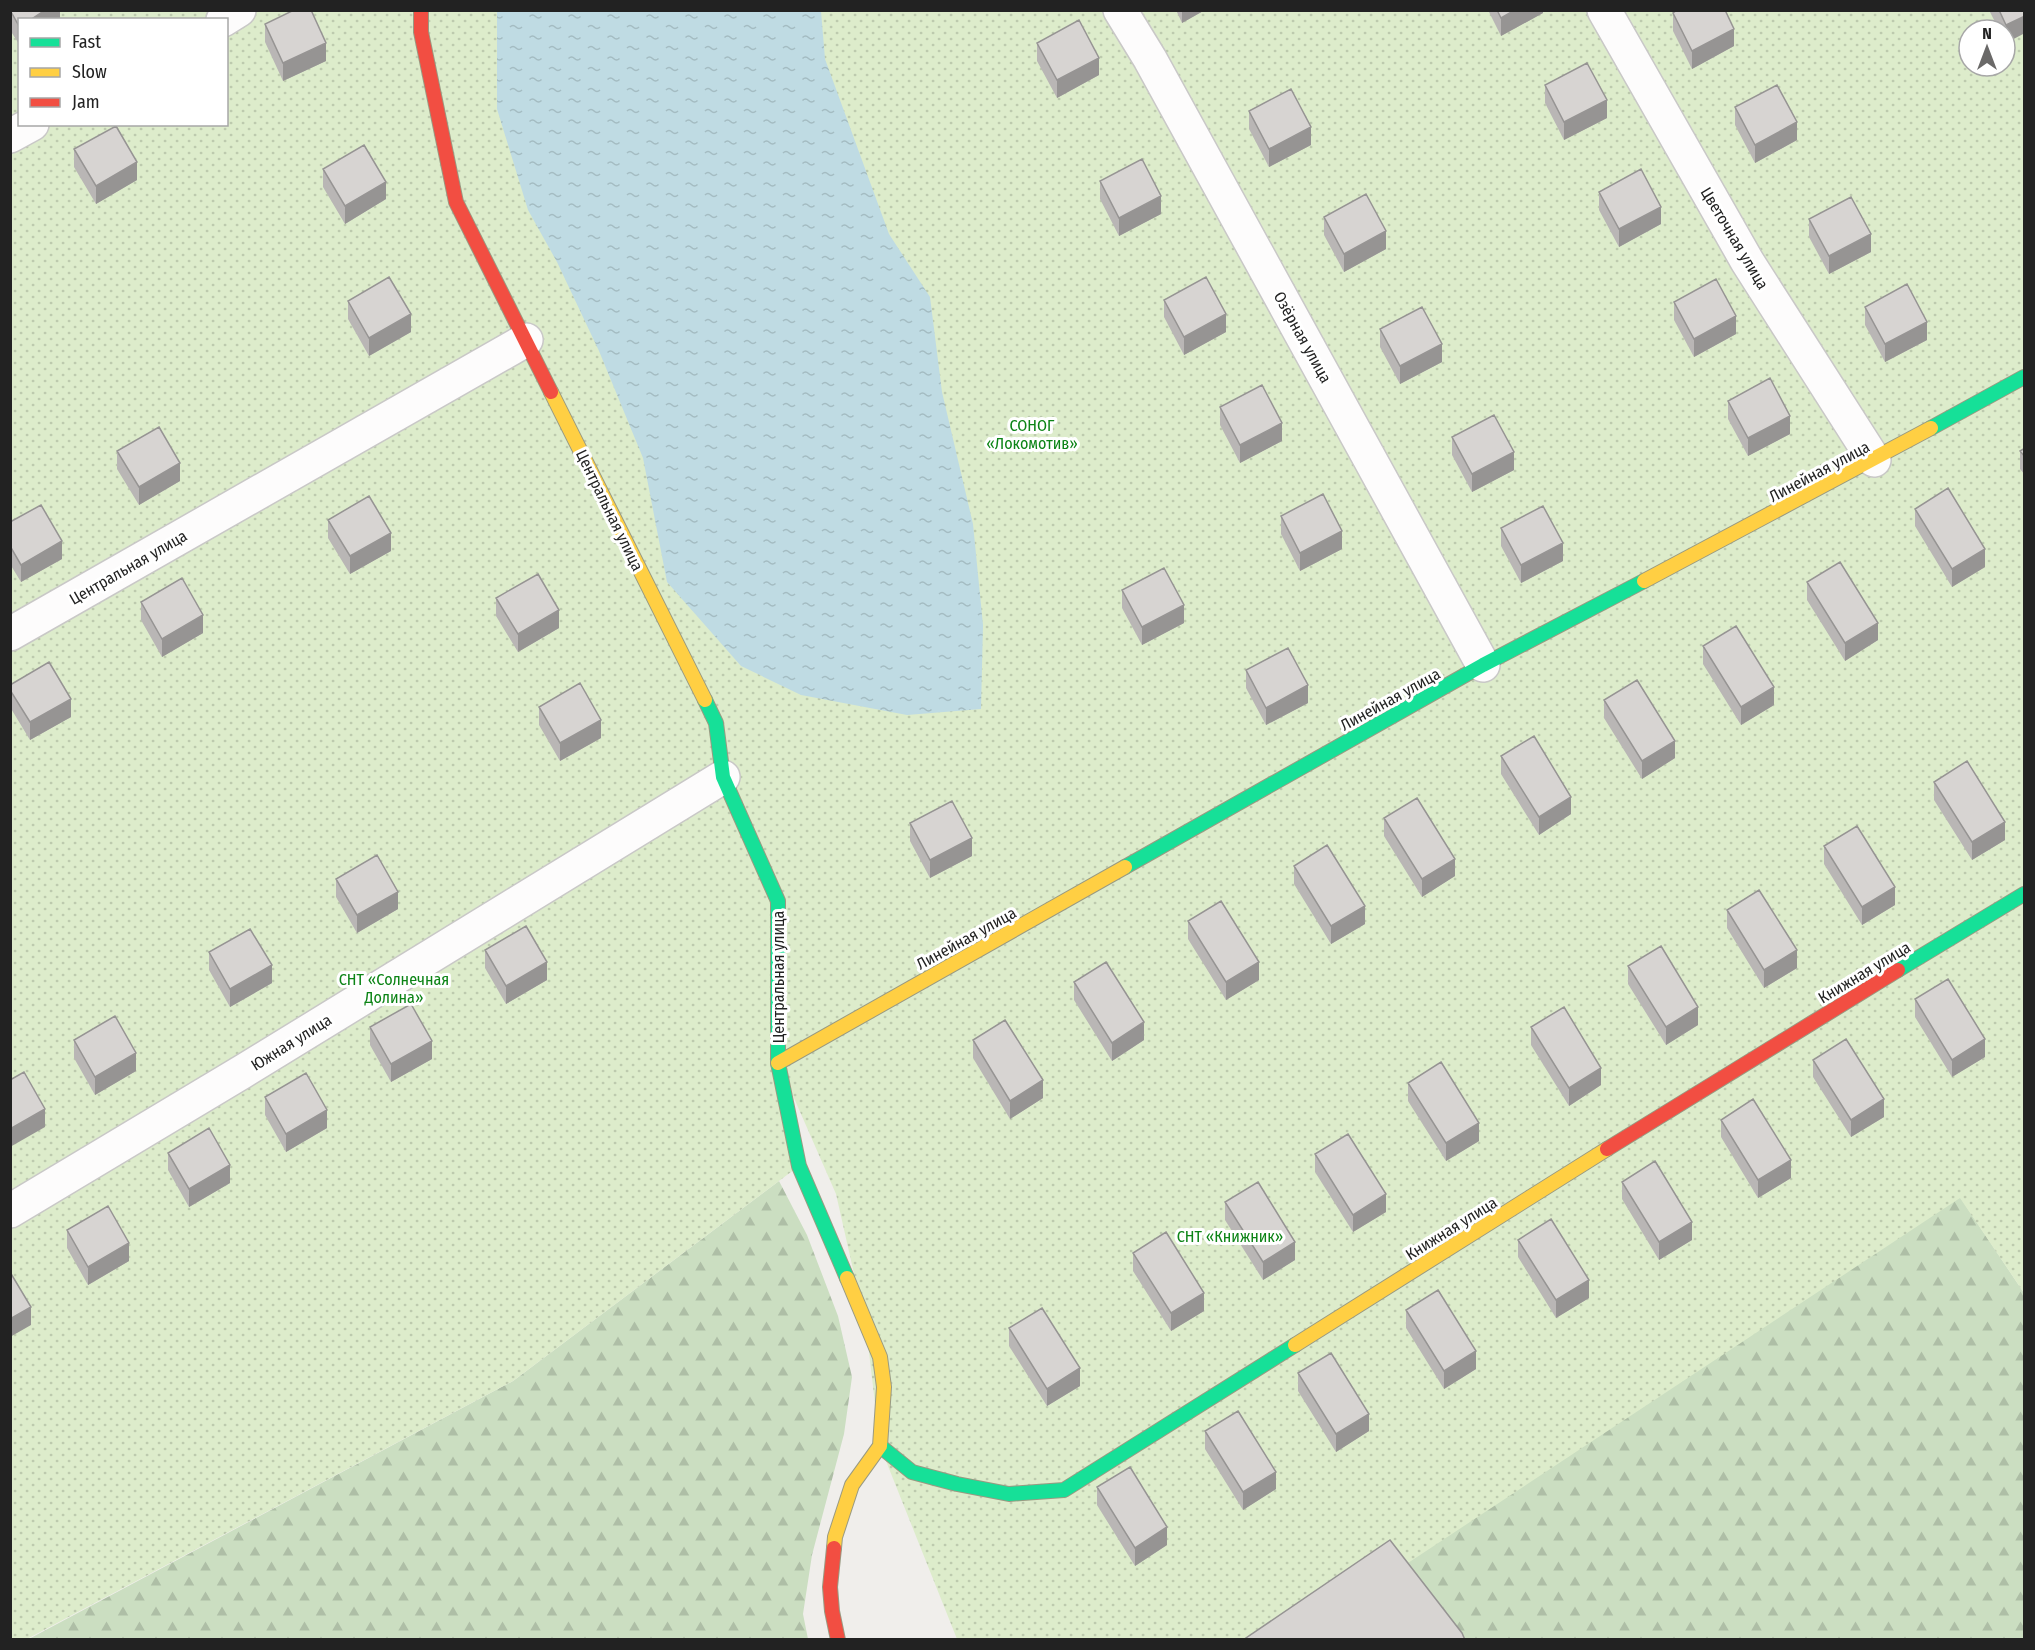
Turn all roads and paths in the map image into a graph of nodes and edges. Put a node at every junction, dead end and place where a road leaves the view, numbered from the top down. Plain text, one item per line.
1 (239, 10) edge
2 (421, 10) edge
3 (1120, 10) edge
4 (1604, 10) edge
5 (226, 18) edge
6 (28, 126) edge
7 (10, 136) edge
8 (526, 340) junction
9 (2025, 377) edge
10 (1874, 460) junction
11 (10, 634) edge
12 (1483, 665) junction
13 (723, 777) junction
14 (2025, 894) edge
15 (778, 1063) junction
16 (10, 1211) edge
17 (880, 1446) junction
18 (838, 1640) edge

1 - 5 street
2 - 8 street, Центральная улица
3 - 12 street, Озёрная улица
4 - 10 street, Цветочная улица
6 - 7 street
8 - 11 street, Центральная улица
8 - 13 street, Центральная улица
9 - 10 street, Линейная улица
10 - 12 street, Линейная улица
12 - 15 street, Линейная улица
13 - 15 street, Центральная улица
13 - 16 street, Южная улица
14 - 17 street, Книжная улица
15 - 17 street, Центральная улица
17 - 18 street

